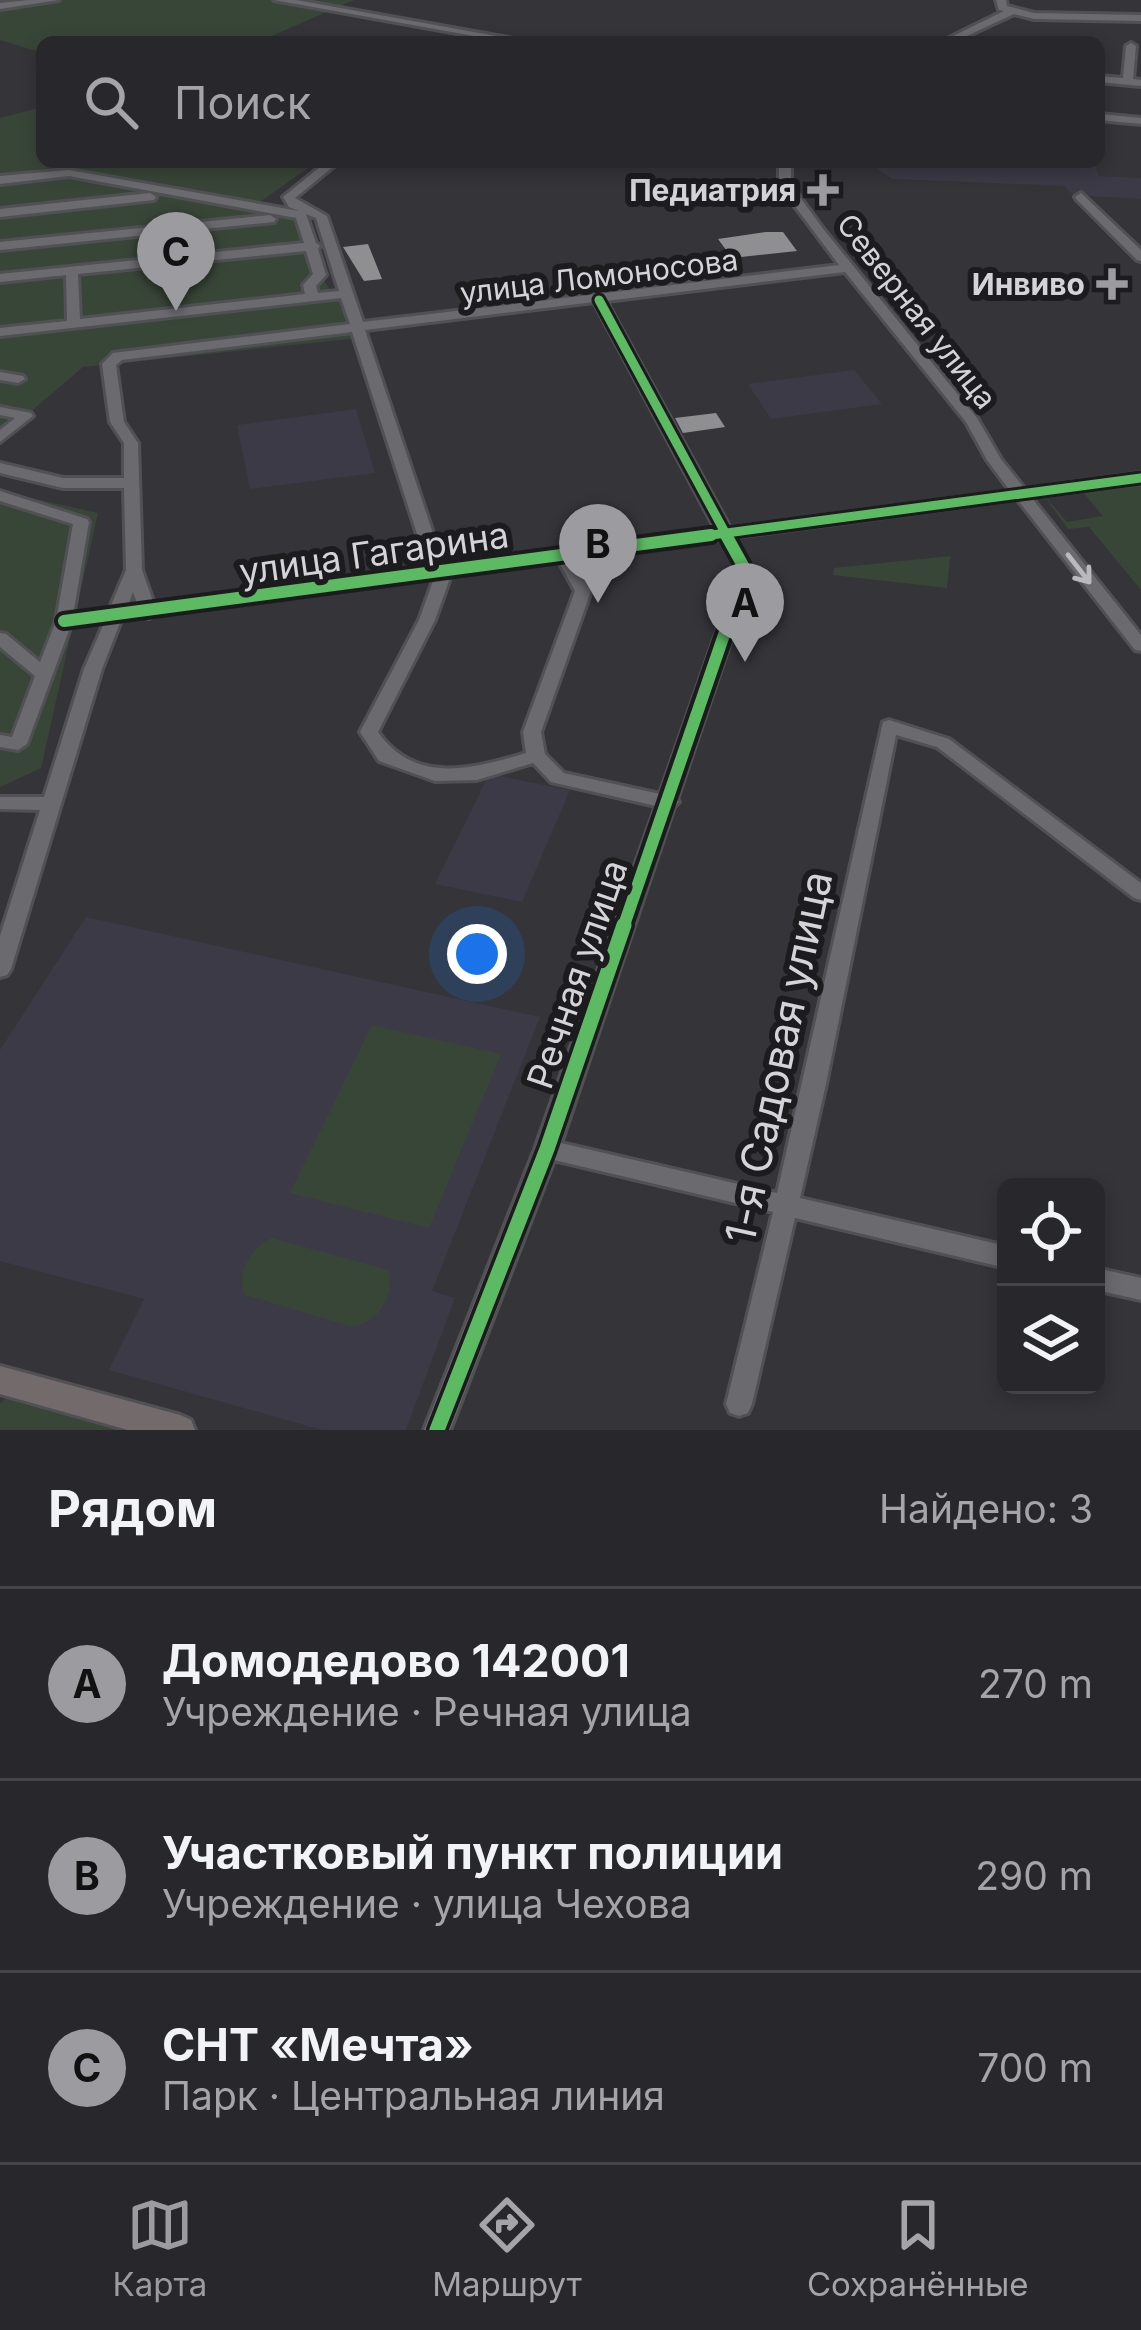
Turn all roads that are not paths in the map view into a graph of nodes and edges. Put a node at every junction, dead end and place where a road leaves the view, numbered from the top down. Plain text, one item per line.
1 (54, 0) edge
2 (279, 0) edge
3 (1001, 0) edge
4 (0, 6) edge
5 (1011, 12) junction
6 (1141, 18) edge
7 (490, 36) edge
8 (959, 36) edge
9 (1130, 46) dead end
10 (1105, 80) edge
11 (1135, 82) edge
12 (1105, 118) edge
13 (1141, 121) edge
14 (326, 168) edge
15 (785, 168) edge
16 (0, 180) edge
17 (172, 194) junction
18 (1081, 197) dead end
19 (0, 213) edge
20 (301, 215) junction
21 (0, 246) edge
22 (314, 246) junction
23 (1141, 257) edge
24 (847, 268) junction
25 (72, 274) junction
26 (0, 278) edge
27 (344, 294) junction
28 (313, 297) junction
29 (599, 300) junction
30 (74, 324) junction
31 (358, 330) junction
32 (0, 332) edge
33 (0, 376) edge
34 (18, 380) dead end
35 (0, 411) edge
36 (0, 438) edge
37 (0, 468) edge
38 (1141, 478) edge
39 (130, 483) junction
40 (1018, 491) junction
41 (0, 496) edge
42 (730, 534) junction
43 (564, 557) junction
44 (134, 569) junction
45 (438, 574) junction
46 (121, 597) junction
47 (147, 604) junction
48 (113, 617) junction
49 (64, 621) junction
50 (0, 638) edge
51 (1141, 646) edge
52 (44, 675) junction
53 (0, 741) edge
54 (536, 756) junction
55 (669, 802) junction
56 (0, 803) edge
57 (52, 804) junction
58 (1141, 893) edge
59 (0, 969) edge
60 (547, 1149) junction
61 (788, 1206) junction
62 (997, 1255) edge
63 (1105, 1281) edge
64 (1141, 1289) edge
65 (0, 1380) edge
66 (739, 1404) dead end
67 (180, 1430) edge
68 (436, 1430) edge

1 - 4 street
2 - 7 street
3 - 5 street
5 - 6 street
5 - 8 street
9 - 11 street
10 - 11 street
12 - 13 street
14 - 27 street
15 - 24 street, Северная улица
16 - 17 street
17 - 19 street
17 - 20 street
18 - 23 street
20 - 21 street
20 - 22 street
22 - 25 street
22 - 28 street
24 - 29 street, улица Ломоносова
24 - 40 street, Северная улица
25 - 26 street
25 - 30 street
27 - 28 street
27 - 31 street
28 - 30 street
29 - 31 street, улица Ломоносова
29 - 42 street, Речная улица
30 - 32 street
31 - 39 street, улица Ломоносова
31 - 45 street
33 - 34 street
35 - 36 street
37 - 39 street
38 - 40 street, улица Гагарина
39 - 44 street
40 - 42 street, улица Гагарина
40 -> 51 street, Северная улица
41 - 49 street
42 - 43 street, улица Гагарина
42 - 55 street, Речная улица
43 - 45 street, улица Гагарина
43 - 54 street
44 - 46 street
44 - 47 street
45 - 47 street, улица Гагарина
45 - 54 street
46 - 47 street
46 - 48 street
47 - 48 street, улица Гагарина
48 - 49 street, улица Гагарина
48 - 57 street
49 - 52 street
50 - 52 street
52 - 53 street
54 - 55 street
55 - 60 street, Речная улица
56 - 57 street
57 - 59 street
58 - 61 street, 1-я Садовая улица
60 - 61 street
60 - 68 street, Речная улица
61 - 62 street
61 - 66 street, 1-я Садовая улица
63 - 64 street
65 - 67 main road

